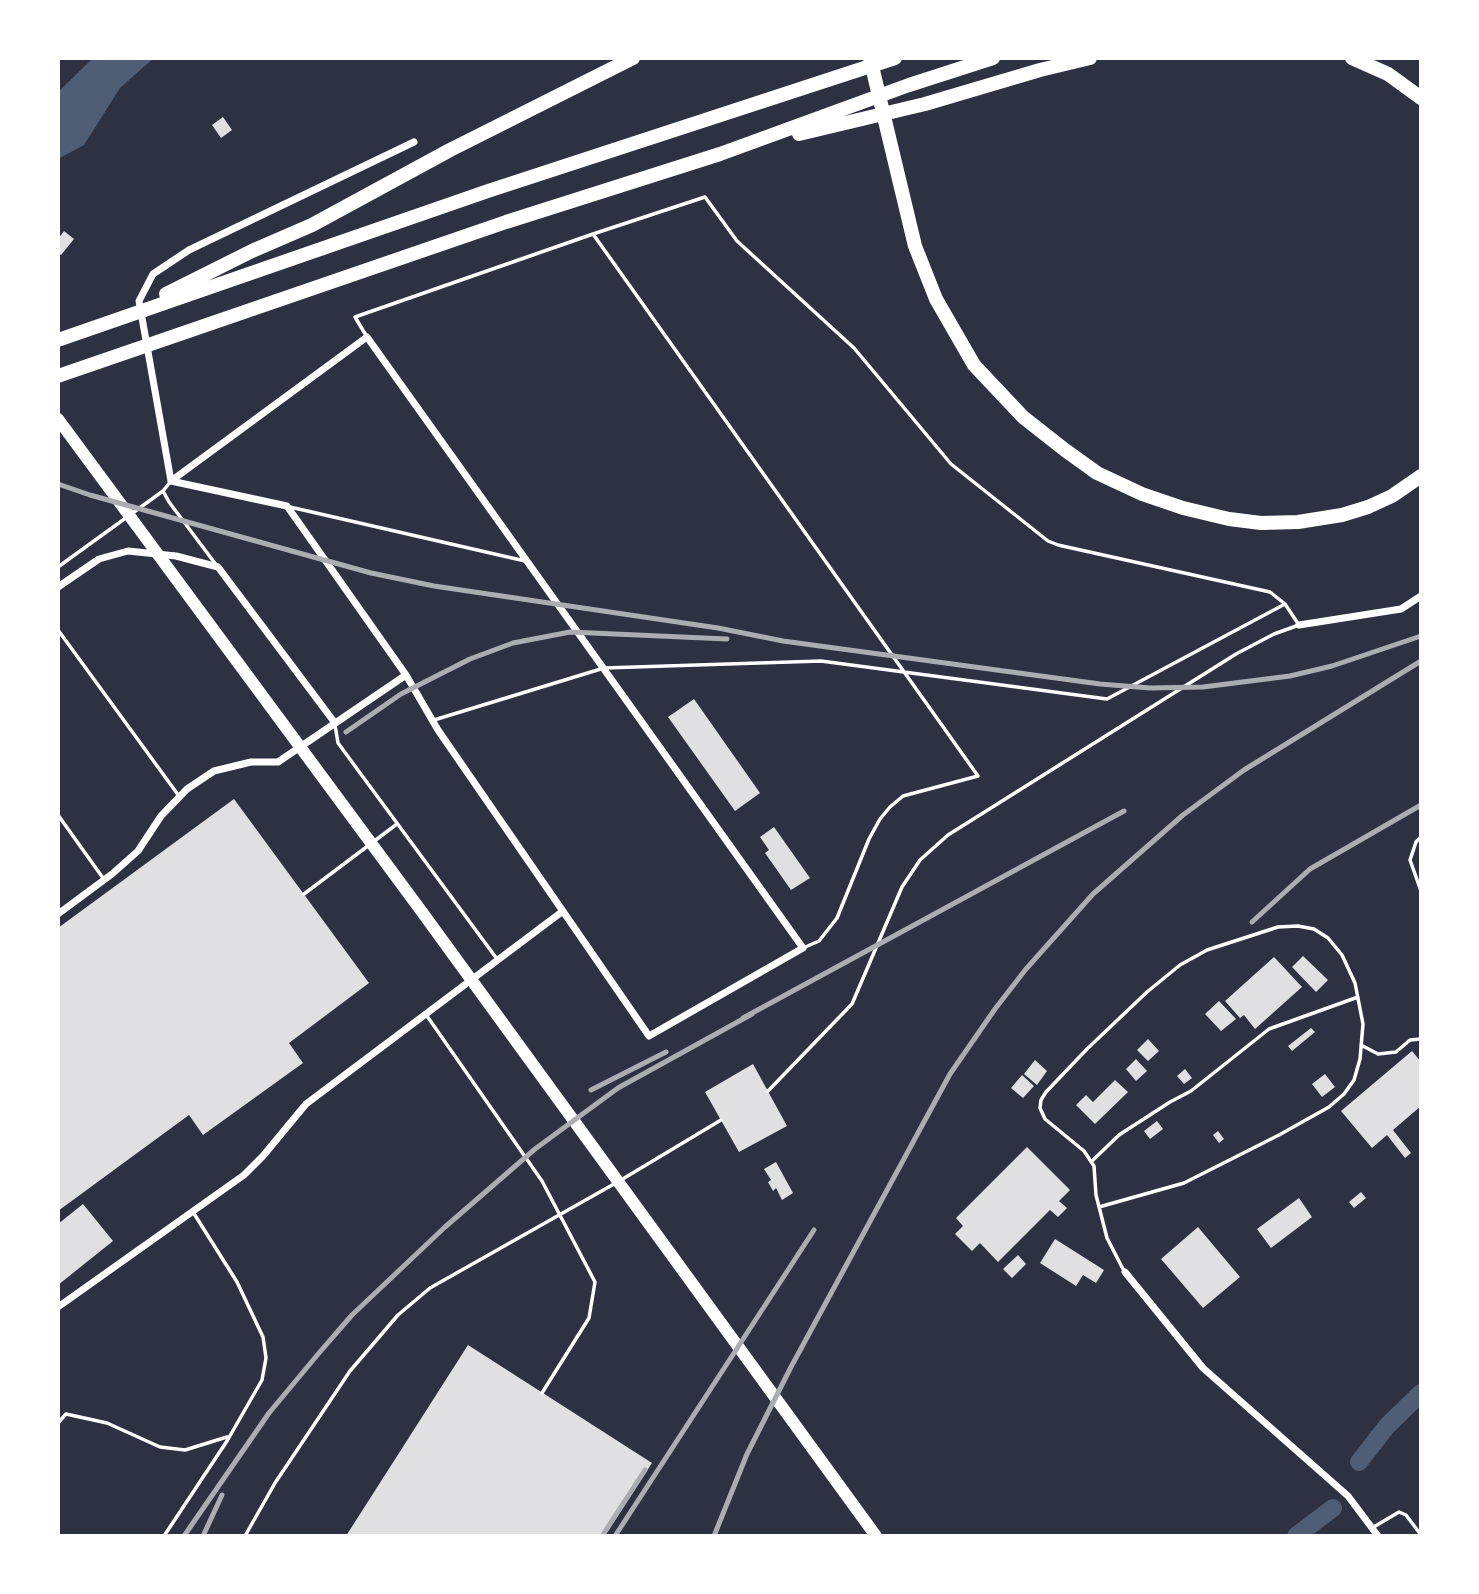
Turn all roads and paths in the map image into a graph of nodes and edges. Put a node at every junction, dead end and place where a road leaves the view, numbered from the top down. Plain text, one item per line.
1 (633, 58) edge
2 (870, 58) edge
3 (895, 58) edge
4 (993, 58) edge
5 (1090, 58) edge
6 (1352, 58) edge
7 (1421, 98) edge
8 (414, 142) dead end
9 (720, 154) junction
10 (593, 234) junction
11 (116, 320) junction
12 (367, 337) junction
13 (58, 340) edge
14 (58, 376) edge
15 (58, 419) edge
16 (1421, 476) edge
17 (171, 481) junction
18 (163, 491) junction
19 (287, 506) junction
20 (527, 561) junction
21 (58, 567) edge
22 (218, 567) junction
23 (58, 587) edge
24 (1421, 596) edge
25 (1285, 604) junction
26 (1299, 625) junction
27 (58, 630) edge
28 (604, 668) junction
29 (905, 672) junction
30 (406, 675) junction
31 (432, 720) junction
32 (335, 723) junction
33 (179, 796) junction
34 (58, 815) edge
35 (398, 823) junction
36 (1421, 836) edge
37 (105, 879) junction
38 (1421, 891) edge
39 (304, 894) dead end
40 (563, 911) junction
41 (58, 914) edge
42 (803, 948) junction
43 (498, 960) junction
44 (1358, 997) junction
45 (425, 1014) junction
46 (1421, 1039) edge
47 (1361, 1045) junction
48 (768, 1091) dead end
49 (721, 1120) dead end
50 (1092, 1161) junction
51 (1100, 1207) junction
52 (193, 1212) junction
53 (561, 1216) junction
54 (1125, 1272) joint
55 (58, 1307) edge
56 (542, 1393) dead end
57 (58, 1423) edge
58 (229, 1437) junction
59 (1371, 1528) junction
60 (1421, 1535) edge
61 (164, 1536) edge
62 (246, 1536) edge
63 (876, 1536) edge
64 (1378, 1536) edge

1 - 11 highway
2 - 16 highway
3 - 11 highway
4 - 9 highway
5 - 9 highway
6 - 7 highway
8 - 17 street
9 - 14 highway
10 - 12 lane
10 - 25 lane
10 - 29 lane
11 - 13 highway
12 - 17 street
12 - 20 street
15 - 63 main road
17 - 18 lane
17 - 19 street
18 - 21 lane
18 - 22 lane
19 - 20 lane
19 - 30 street
20 - 28 street
22 - 23 street
22 - 32 street
24 - 26 street
25 - 26 lane
25 - 29 lane
26 - 48 lane
27 - 33 lane
28 - 29 lane
28 - 31 lane
28 - 42 street
29 - 42 lane
30 - 31 street
30 - 32 street
31 - 40 street
32 - 33 street
32 - 35 lane
33 - 37 street
34 - 37 lane
35 - 39 lane
35 - 43 lane
36 - 38 lane
37 - 41 street
40 - 42 street
40 - 43 street
43 - 45 street
44 - 47 lane
44 - 50 lane
44 - 50 lane
45 - 52 street
45 - 53 lane
46 - 47 lane
47 - 51 lane
49 - 53 lane
50 - 51 lane
51 - 54 lane
52 - 55 street
52 - 58 lane
53 - 56 lane
53 - 62 lane
54 - 59 street
57 - 58 lane
58 - 61 lane
59 - 60 lane
59 - 64 street

